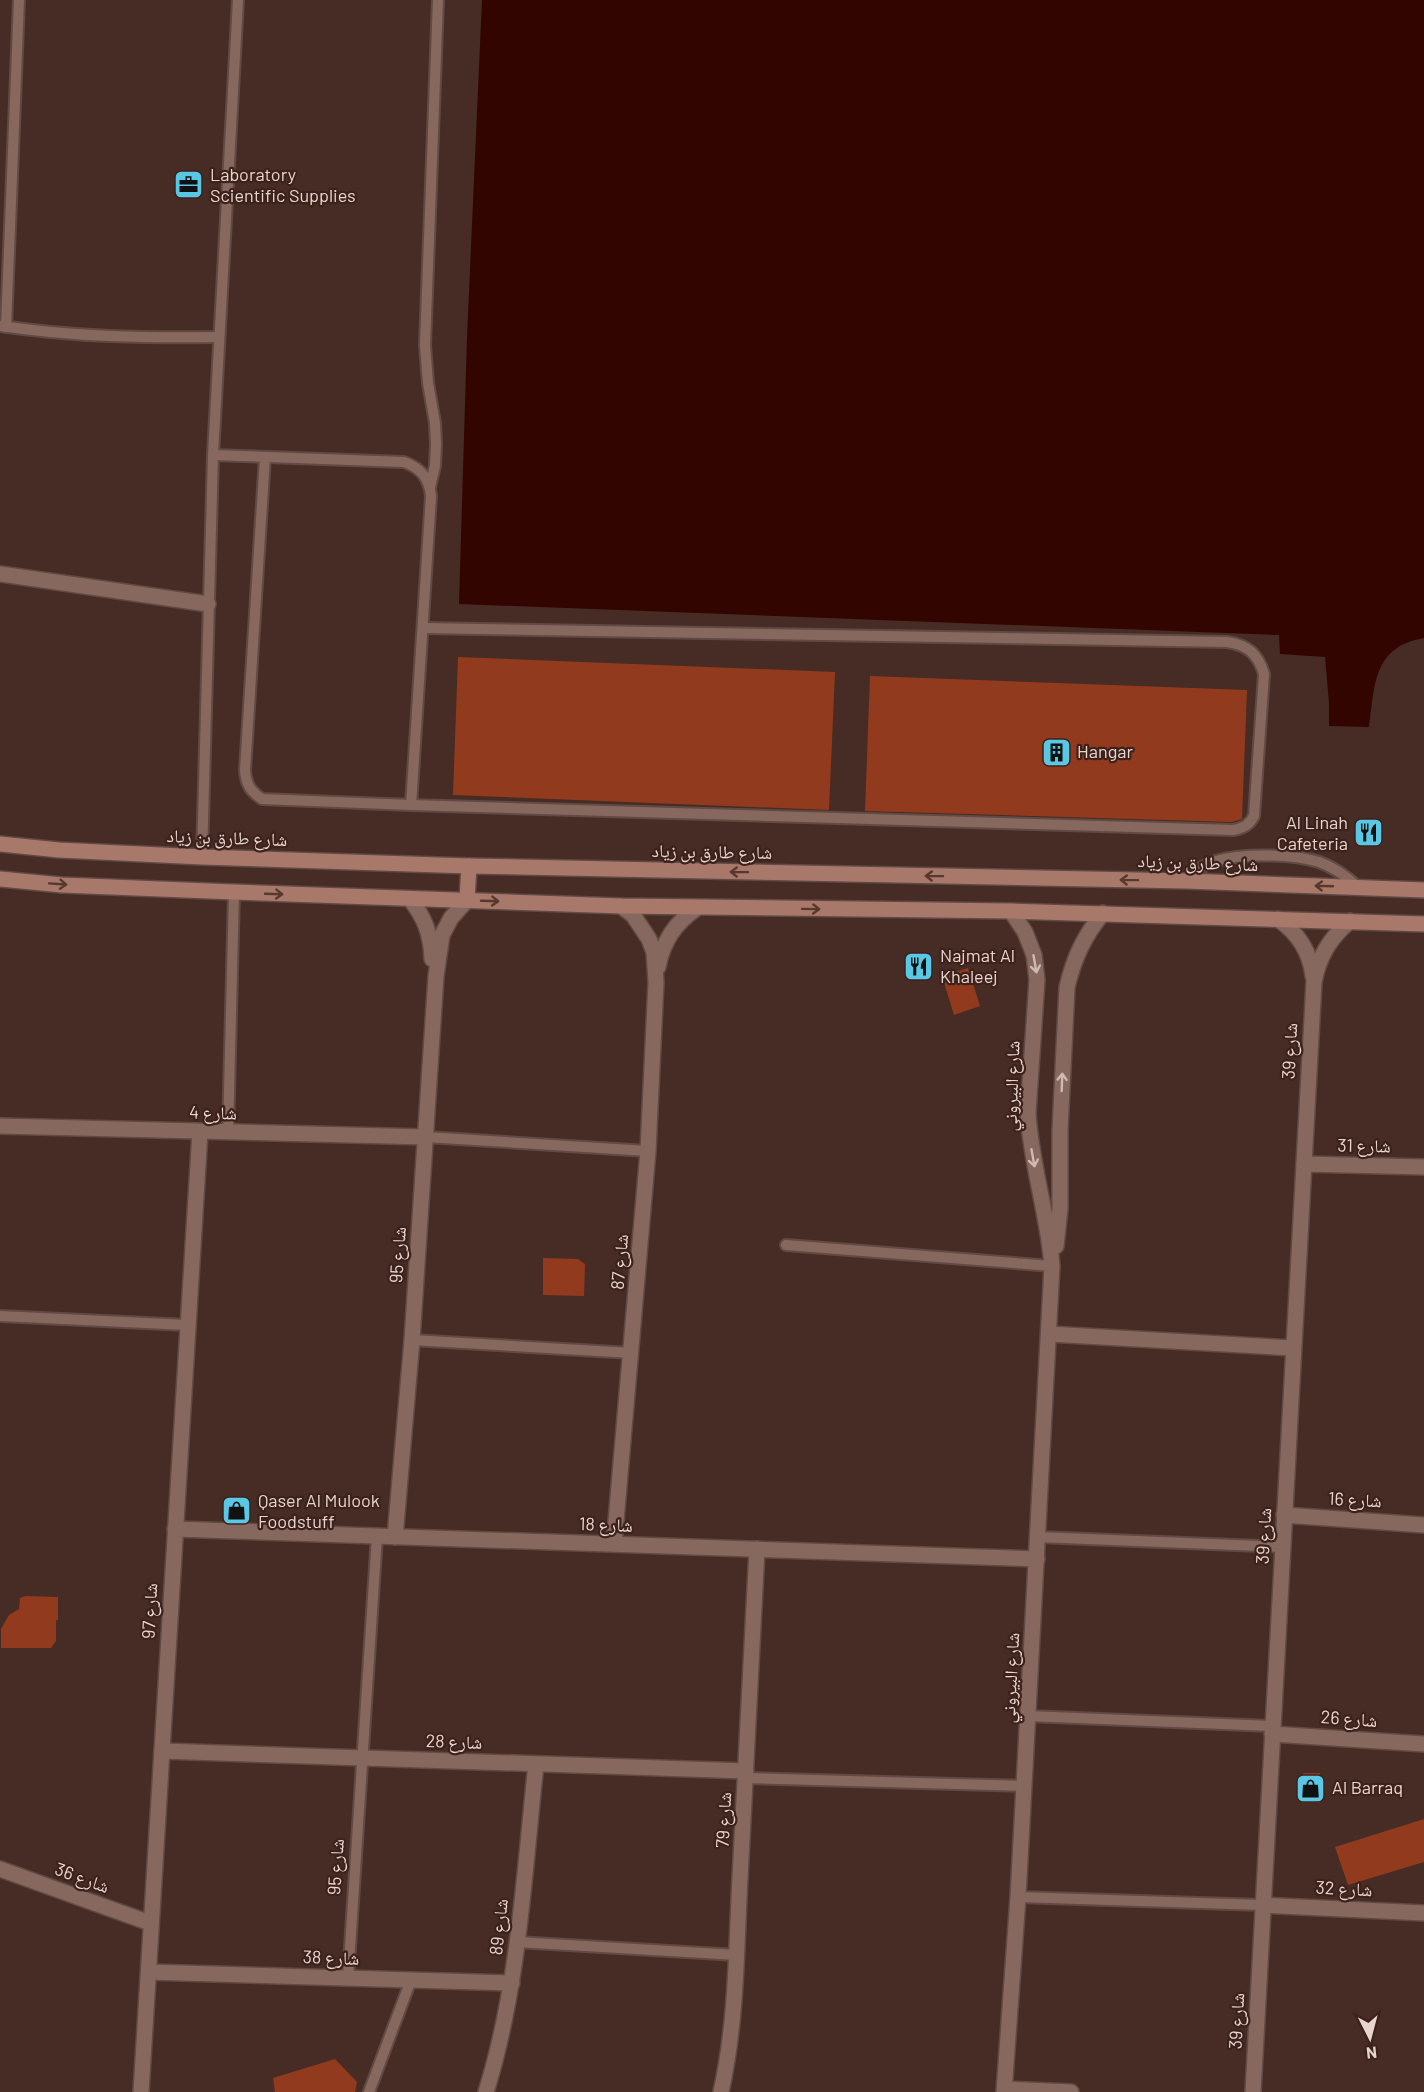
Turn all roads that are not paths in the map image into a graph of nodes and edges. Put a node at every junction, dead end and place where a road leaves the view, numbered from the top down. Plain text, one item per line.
1 (19, 0) edge
2 (238, 0) edge
3 (438, 0) edge
4 (3, 326) edge
5 (219, 337) junction
6 (213, 455) junction
7 (265, 457) junction
8 (430, 487) junction
9 (0, 574) edge
10 (208, 604) junction
11 (423, 628) junction
12 (411, 805) junction
13 (0, 844) edge
14 (202, 857) junction
15 (469, 866) junction
16 (0, 879) edge
17 (1186, 881) junction
18 (1358, 887) junction
19 (1424, 890) edge
20 (234, 892) junction
21 (410, 899) junction
22 (467, 900) junction
23 (621, 906) junction
24 (697, 908) junction
25 (1011, 911) junction
26 (1103, 913) junction
27 (1278, 919) junction
28 (1350, 921) junction
29 (1424, 924) edge
30 (436, 976) junction
31 (656, 982) junction
32 (1314, 982) junction
33 (0, 1126) edge
34 (200, 1132) junction
35 (228, 1133) junction
36 (426, 1137) junction
37 (648, 1151) junction
38 (1304, 1164) junction
39 (1424, 1167) edge
40 (786, 1245) dead end
41 (1052, 1266) junction
42 (0, 1316) edge
43 (187, 1325) junction
44 (1049, 1334) junction
45 (412, 1340) junction
46 (1293, 1348) junction
47 (632, 1353) junction
48 (1284, 1515) junction
49 (1424, 1525) edge
50 (174, 1529) junction
51 (377, 1536) junction
52 (395, 1537) junction
53 (1038, 1537) junction
54 (614, 1544) junction
55 (1283, 1547) junction
56 (757, 1550) junction
57 (1037, 1559) junction
58 (1028, 1716) junction
59 (1273, 1730) junction
60 (1424, 1744) edge
61 (162, 1751) junction
62 (363, 1758) junction
63 (536, 1764) junction
64 (746, 1775) junction
65 (1024, 1786) junction
66 (0, 1869) edge
67 (1018, 1897) junction
68 (1262, 1905) junction
69 (1424, 1912) edge
70 (150, 1923) junction
71 (517, 1942) junction
72 (737, 1955) junction
73 (149, 1972) junction
74 (348, 1978) junction
75 (411, 1980) junction
76 (512, 1983) junction
77 (1004, 2091) edge
78 (141, 2092) edge
79 (369, 2092) edge
80 (486, 2092) edge
81 (721, 2092) edge
82 (1071, 2092) edge
83 (1253, 2092) edge

1 - 4 lane
2 - 5 lane
3 - 8 lane
4 - 5 lane
5 - 6 lane
6 - 7 lane
6 - 10 lane
7 - 8 lane
7 - 12 lane
8 - 11 lane
9 - 10 street
10 - 14 lane
11 - 12 lane
11 - 12 lane
13 - 14 main road, شارع طارق بن زياد
14 - 15 main road, شارع طارق بن زياد
17 -> 15 main road, شارع طارق بن زياد
15 - 22 main road
16 -> 20 main road
18 -> 17 main road, شارع طارق بن زياد
17 - 18 lane
18 - 19 main road, شارع طارق بن زياد
20 -> 21 main road
20 - 35 lane
21 - 22 main road
21 - 30 street, شارع 95
22 -> 23 main road
22 - 30 street, شارع 95
23 - 24 main road
23 - 31 street, شارع 87
24 -> 25 main road
24 - 31 street, شارع 87
25 - 26 main road
25 -> 41 street, شارع البيروني
26 - 27 main road
41 -> 26 street, شارع البيروني
27 - 28 main road
27 - 32 street, شارع 39
28 - 29 main road
28 - 32 street, شارع 39
30 - 36 street, شارع 95
31 - 37 street, شارع 87
32 - 38 street, شارع 39
33 - 34 street, شارع 4
34 - 35 street, شارع 4
34 - 43 street, شارع 97
35 - 36 street, شارع 4
36 - 37 lane
36 - 45 street, شارع 95
37 - 47 street, شارع 87
38 - 39 street, شارع 31
38 - 46 street, شارع 39
40 - 41 lane
41 - 44 street, شارع البيروني
42 - 43 lane
43 - 50 street, شارع 97
44 - 46 street
44 - 53 street, شارع البيروني
45 - 47 lane
45 - 52 street, شارع 95
46 - 48 street, شارع 39
47 - 54 street, شارع 87
48 - 49 street, شارع 16
48 - 55 street, شارع 39
50 - 51 street, شارع 18
50 - 61 street, شارع 97
51 - 52 street, شارع 18
51 - 62 lane, شارع 95
52 - 54 street, شارع 18
53 - 55 lane
53 - 57 street, شارع البيروني
54 - 56 street, شارع 18
55 - 59 street, شارع 39
56 - 57 street, شارع 18
56 - 64 street, شارع 79
57 - 58 street, شارع البيروني
58 - 59 lane
58 - 65 street, شارع البيروني
59 - 60 street, شارع 26
59 - 68 street, شارع 39
61 - 62 street, شارع 28
61 - 70 street, شارع 97
62 - 63 street, شارع 28
62 - 74 lane, شارع 95
63 - 64 street, شارع 28
63 - 71 street, شارع 89
64 - 65 lane
64 - 72 street, شارع 79
65 - 67 street, شارع البيروني
66 - 70 street, شارع 36
67 - 68 lane
67 - 77 street, شارع البيروني
68 - 69 street, شارع 32
68 - 83 street, شارع 39
70 - 73 street, شارع 97
71 - 72 lane
71 - 76 street, شارع 89
72 - 81 street, شارع 79
73 - 74 street, شارع 38
73 - 78 street, شارع 97
74 - 75 street, شارع 38
75 - 76 street, شارع 38
75 - 79 lane
76 - 80 street, شارع 89
77 - 82 street

